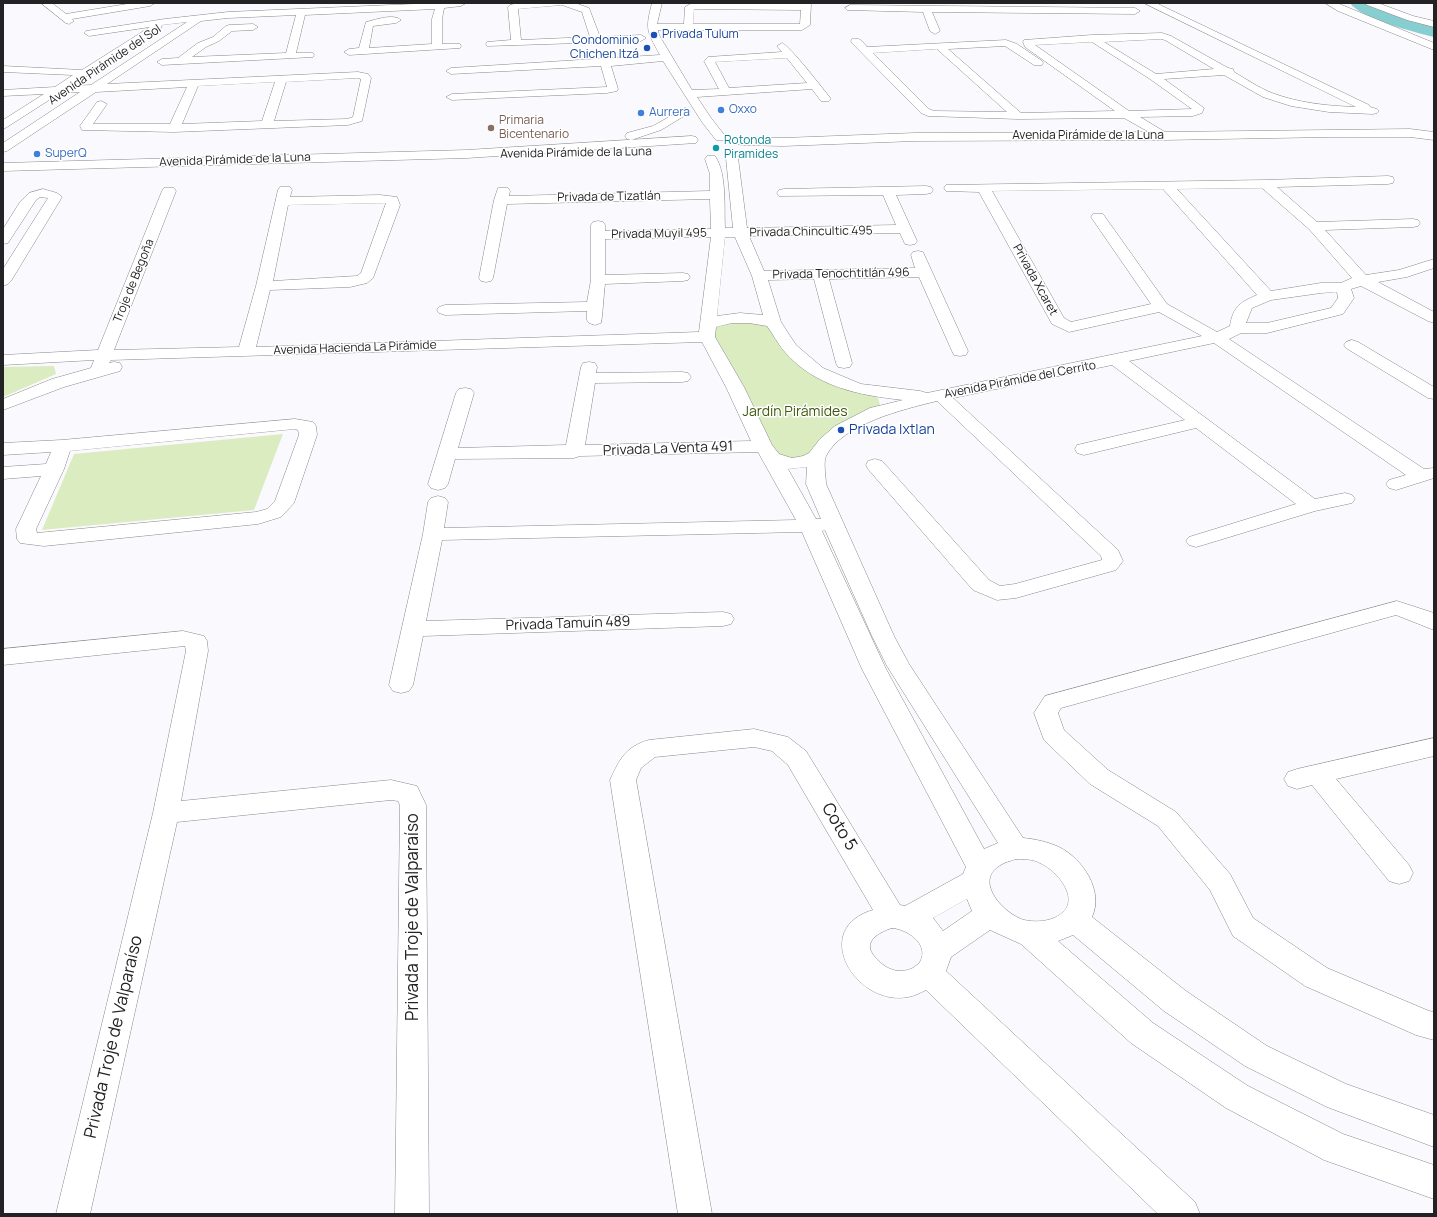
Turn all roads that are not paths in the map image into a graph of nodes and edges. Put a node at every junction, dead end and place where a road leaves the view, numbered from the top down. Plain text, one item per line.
1 (46, 3) edge
2 (150, 3) edge
3 (418, 3) edge
4 (462, 3) edge
5 (559, 3) edge
6 (566, 3) edge
7 (657, 3) edge
8 (1148, 3) edge
9 (1330, 3) edge
10 (1370, 3) edge
11 (806, 5) edge
12 (440, 6) junction
13 (1024, 6) edge
14 (216, 7) dead end
15 (428, 7) junction
16 (850, 9) edge
17 (927, 10) junction
18 (1004, 10) junction
19 (183, 11) dead end
20 (1135, 11) dead end
21 (301, 12) junction
22 (200, 18) junction
23 (409, 20) dead end
24 (165, 22) junction
25 (1012, 22) dead end
26 (1434, 24) edge
27 (652, 25) junction
28 (686, 25) junction
29 (259, 27) dead end
30 (935, 31) dead end
31 (855, 35) dead end
32 (595, 37) junction
33 (1092, 38) junction
34 (216, 39) junction
35 (99, 42) dead end
36 (516, 43) junction
37 (491, 44) dead end
38 (456, 46) dead end
39 (782, 46) dead end
40 (939, 46) junction
41 (437, 47) junction
42 (1434, 47) edge
43 (866, 50) junction
44 (363, 51) junction
45 (349, 52) dead end
46 (309, 55) dead end
47 (790, 55) junction
48 (290, 56) junction
49 (214, 59) junction
50 (181, 61) junction
51 (668, 61) junction
52 (162, 62) dead end
53 (656, 65) junction
54 (606, 66) junction
55 (3, 69) edge
56 (1229, 71) junction
57 (84, 73) junction
58 (1154, 77) junction
59 (282, 79) junction
60 (194, 84) junction
61 (815, 86) junction
62 (94, 89) junction
63 (721, 90) junction
64 (56, 91) junction
65 (688, 91) junction
66 (3, 93) edge
67 (825, 99) dead end
68 (102, 104) dead end
69 (1373, 111) junction
70 (1110, 115) junction
71 (1128, 115) junction
72 (1018, 116) junction
73 (267, 124) junction
74 (3, 125) edge
75 (174, 128) junction
76 (695, 133) junction
77 (1135, 136) junction
78 (1163, 136) junction
79 (1414, 136) junction
80 (720, 137) junction
81 (1334, 137) junction
82 (1434, 137) edge
83 (745, 145) junction
84 (3, 148) edge
85 (557, 149) junction
86 (467, 154) junction
87 (732, 158) junction
88 (3, 166) edge
89 (1388, 180) dead end
90 (1265, 184) junction
91 (1166, 185) junction
92 (951, 188) dead end
93 (984, 189) junction
94 (926, 190) dead end
95 (170, 191) dead end
96 (888, 191) junction
97 (784, 193) dead end
98 (716, 195) junction
99 (1098, 217) dead end
100 (1413, 223) dead end
101 (1314, 226) junction
102 (904, 229) junction
103 (741, 233) junction
104 (718, 234) junction
105 (3, 240) edge
106 (1434, 263) edge
107 (924, 272) junction
108 (820, 275) junction
109 (759, 276) junction
110 (683, 277) dead end
111 (486, 278) dead end
112 (598, 280) junction
113 (1362, 280) junction
114 (3, 282) edge
115 (264, 286) junction
116 (1343, 287) junction
117 (1267, 296) junction
118 (1161, 307) junction
119 (445, 310) dead end
120 (1434, 318) edge
121 (773, 322) junction
122 (1238, 328) junction
123 (707, 331) junction
124 (1217, 338) junction
125 (1352, 345) dead end
126 (960, 351) dead end
127 (246, 352) junction
128 (176, 353) junction
129 (104, 355) junction
130 (3, 360) edge
131 (1116, 360) junction
132 (844, 363) dead end
133 (98, 371) junction
134 (682, 376) dead end
135 (871, 391) junction
136 (465, 393) dead end
137 (1434, 394) edge
138 (937, 396) junction
139 (3, 405) edge
140 (876, 412) junction
141 (1199, 422) junction
142 (62, 446) junction
143 (3, 449) edge
144 (1084, 449) dead end
145 (574, 452) junction
146 (768, 452) junction
147 (446, 454) junction
148 (816, 457) junction
149 (875, 465) dead end
150 (54, 469) junction
151 (3, 473) edge
152 (1427, 474) edge
153 (1396, 484) dead end
154 (1345, 499) dead end
155 (1311, 506) junction
156 (832, 524) junction
157 (810, 526) junction
158 (433, 534) junction
159 (1196, 541) dead end
160 (723, 619) dead end
161 (1434, 623) edge
162 (412, 629) junction
163 (3, 657) edge
164 (401, 685) dead end
165 (1434, 747) edge
166 (166, 813) junction
167 (1015, 848) junction
168 (1399, 873) dead end
169 (977, 874) junction
170 (990, 914) junction
171 (900, 917) junction
172 (1075, 920) junction
173 (1029, 933) junction
174 (933, 962) junction
175 (1434, 1026) edge
176 (1434, 1131) edge
177 (1434, 1182) edge
178 (73, 1214) edge
179 (412, 1214) edge
180 (694, 1214) edge
181 (1183, 1214) edge

1 - 2 street
3 - 15 street
4 - 12 street
5 - 36 street
6 - 32 street
7 - 27 street
8 - 69 street
9 - 42 street
10 - 26 street
11 - 28 street
11 - 28 street
12 - 15 street
12 - 41 street
13 - 18 street
13 - 20 street
14 - 22 street, Avenida Pirámide del Sol
15 - 21 street
16 - 17 street
17 - 18 street
17 - 30 street
18 - 25 street
19 - 24 street, Avenida Pirámide del Sol
21 - 22 street
21 - 48 street
22 - 24 street
22 - 62 street, Avenida Pirámide del Sol
23 - 44 street
24 - 35 street
24 - 57 street, Avenida Pirámide del Sol
27 - 28 street
27 - 51 street
29 - 34 street
31 - 43 street
32 - 36 street
32 - 53 street
33 - 56 street
33 - 58 street
33 - 71 street
34 - 49 street
34 - 50 street
36 - 37 street
38 - 41 street
39 - 47 street
40 - 43 street
40 - 70 street
40 - 72 street
41 - 44 street
43 - 72 street
44 - 45 street
46 - 48 street
47 - 61 street
47 - 63 street
48 - 49 street
49 - 50 street
50 - 52 street
51 - 53 street
51 - 65 street
53 - 54 street
54 - 54 street
55 - 57 street
56 - 58 street
56 - 69 street
57 - 64 street, Avenida Pirámide del Sol
58 - 71 street
59 - 60 street
59 - 73 street
59 - 73 street
60 - 62 street
60 - 75 street
61 - 63 street
61 - 67 street
62 - 64 street
62 - 84 street, Avenida Pirámide del Sol
63 - 65 street
64 - 66 street
64 - 74 street, Avenida Pirámide del Sol
65 - 80 street
68 - 75 street
69 - 79 street
70 - 71 street
70 - 72 street
70 - 77 street
71 - 78 street
73 - 75 street
76 - 80 street, Avenida Pirámide de la Luna
76 - 85 street, Avenida Pirámide de la Luna
76 - 85 street
76 - 86 street, Avenida Pirámide de la Luna
77 - 78 street, Avenida Pirámide de la Luna
77 - 83 street, Avenida Pirámide de la Luna
78 - 81 street, Avenida Pirámide de la Luna
79 - 81 street, Avenida Pirámide de la Luna
79 - 82 street, Avenida Pirámide de la Luna
80 - 83 street, Avenida Pirámide de la Luna
81 - 83 street, Avenida Pirámide de la Luna
83 - 87 street
85 - 86 street, Avenida Pirámide de la Luna
86 - 88 street, Avenida Pirámide de la Luna
87 - 98 street
87 - 103 street
89 - 90 street
90 - 91 street
90 - 101 street
91 - 93 street
91 - 117 street
92 - 93 street
93 - 118 street, Privada Xcaret
94 - 96 street
95 - 129 street, Troje de Begoña
96 - 97 street
96 - 102 street
98 - 104 street
98 - 111 street, Privada de Tizatlán
99 - 118 street
100 - 101 street
101 - 113 street
102 - 103 street, Privada Chincultic 495
102 - 107 street
103 - 104 street, Privada Chincultic 495
103 - 109 street
104 - 112 street, Privada Muyil 495
104 - 123 street
105 - 114 street
106 - 113 street
107 - 108 street, Privada Tenochtitlán 496
107 - 126 street
108 - 109 street, Privada Tenochtitlán 496
108 - 132 street
109 - 121 street
110 - 112 street
112 - 119 street
113 - 116 street
113 - 120 street
115 - 115 street
115 - 127 street
116 - 117 street
116 - 122 street, Avenida Pirámide del Cerrito
117 - 122 street
118 - 124 street
121 - 123 street, Avenida Hacienda La Pirámide
121 - 135 street
122 - 124 street, Avenida Pirámide del Cerrito
123 - 127 street, Avenida Hacienda La Pirámide
123 - 146 street
124 - 131 street, Avenida Pirámide del Cerrito
124 - 152 street
125 - 137 street
127 - 128 street, Avenida Hacienda La Pirámide
128 - 129 street, Avenida Hacienda La Pirámide
128 - 133 street
129 - 130 street, Avenida Hacienda La Pirámide
129 - 133 street, Troje de Begoña
131 - 138 street, Avenida Pirámide del Cerrito
131 - 141 street
133 - 139 street
134 - 145 street
135 - 138 street
135 - 140 street
136 - 147 street
138 - 140 street, Avenida Pirámide del Cerrito
138 - 149 street
140 - 148 street, Avenida Pirámide del Cerrito
141 - 144 street
141 - 155 street
142 - 143 street
142 - 150 street
142 - 150 street
145 - 146 street, Privada La Venta 491
145 - 147 street, Privada La Venta 491
146 - 148 street, Privada La Venta 491
146 - 157 street
147 - 158 street
148 - 156 street
150 - 151 street
152 - 153 street
154 - 155 street
155 - 159 street
156 - 157 street
156 - 167 street
157 - 158 street
157 - 169 street
158 - 162 street
160 - 162 street, Privada Tamuín 489
161 - 175 street
162 - 164 street
163 - 166 street, Privada Troje de Valparaíso
165 - 168 street
166 - 178 street, Privada Troje de Valparaíso
166 - 179 street, Privada Troje de Valparaíso
167 - 169 street
167 - 172 street
169 - 170 street
169 - 171 street
170 - 173 street
170 - 174 street
171 - 174 street
171 - 174 street
171 - 180 street, Coto 5
172 - 173 street
172 - 176 street
173 - 177 street
174 - 181 street

